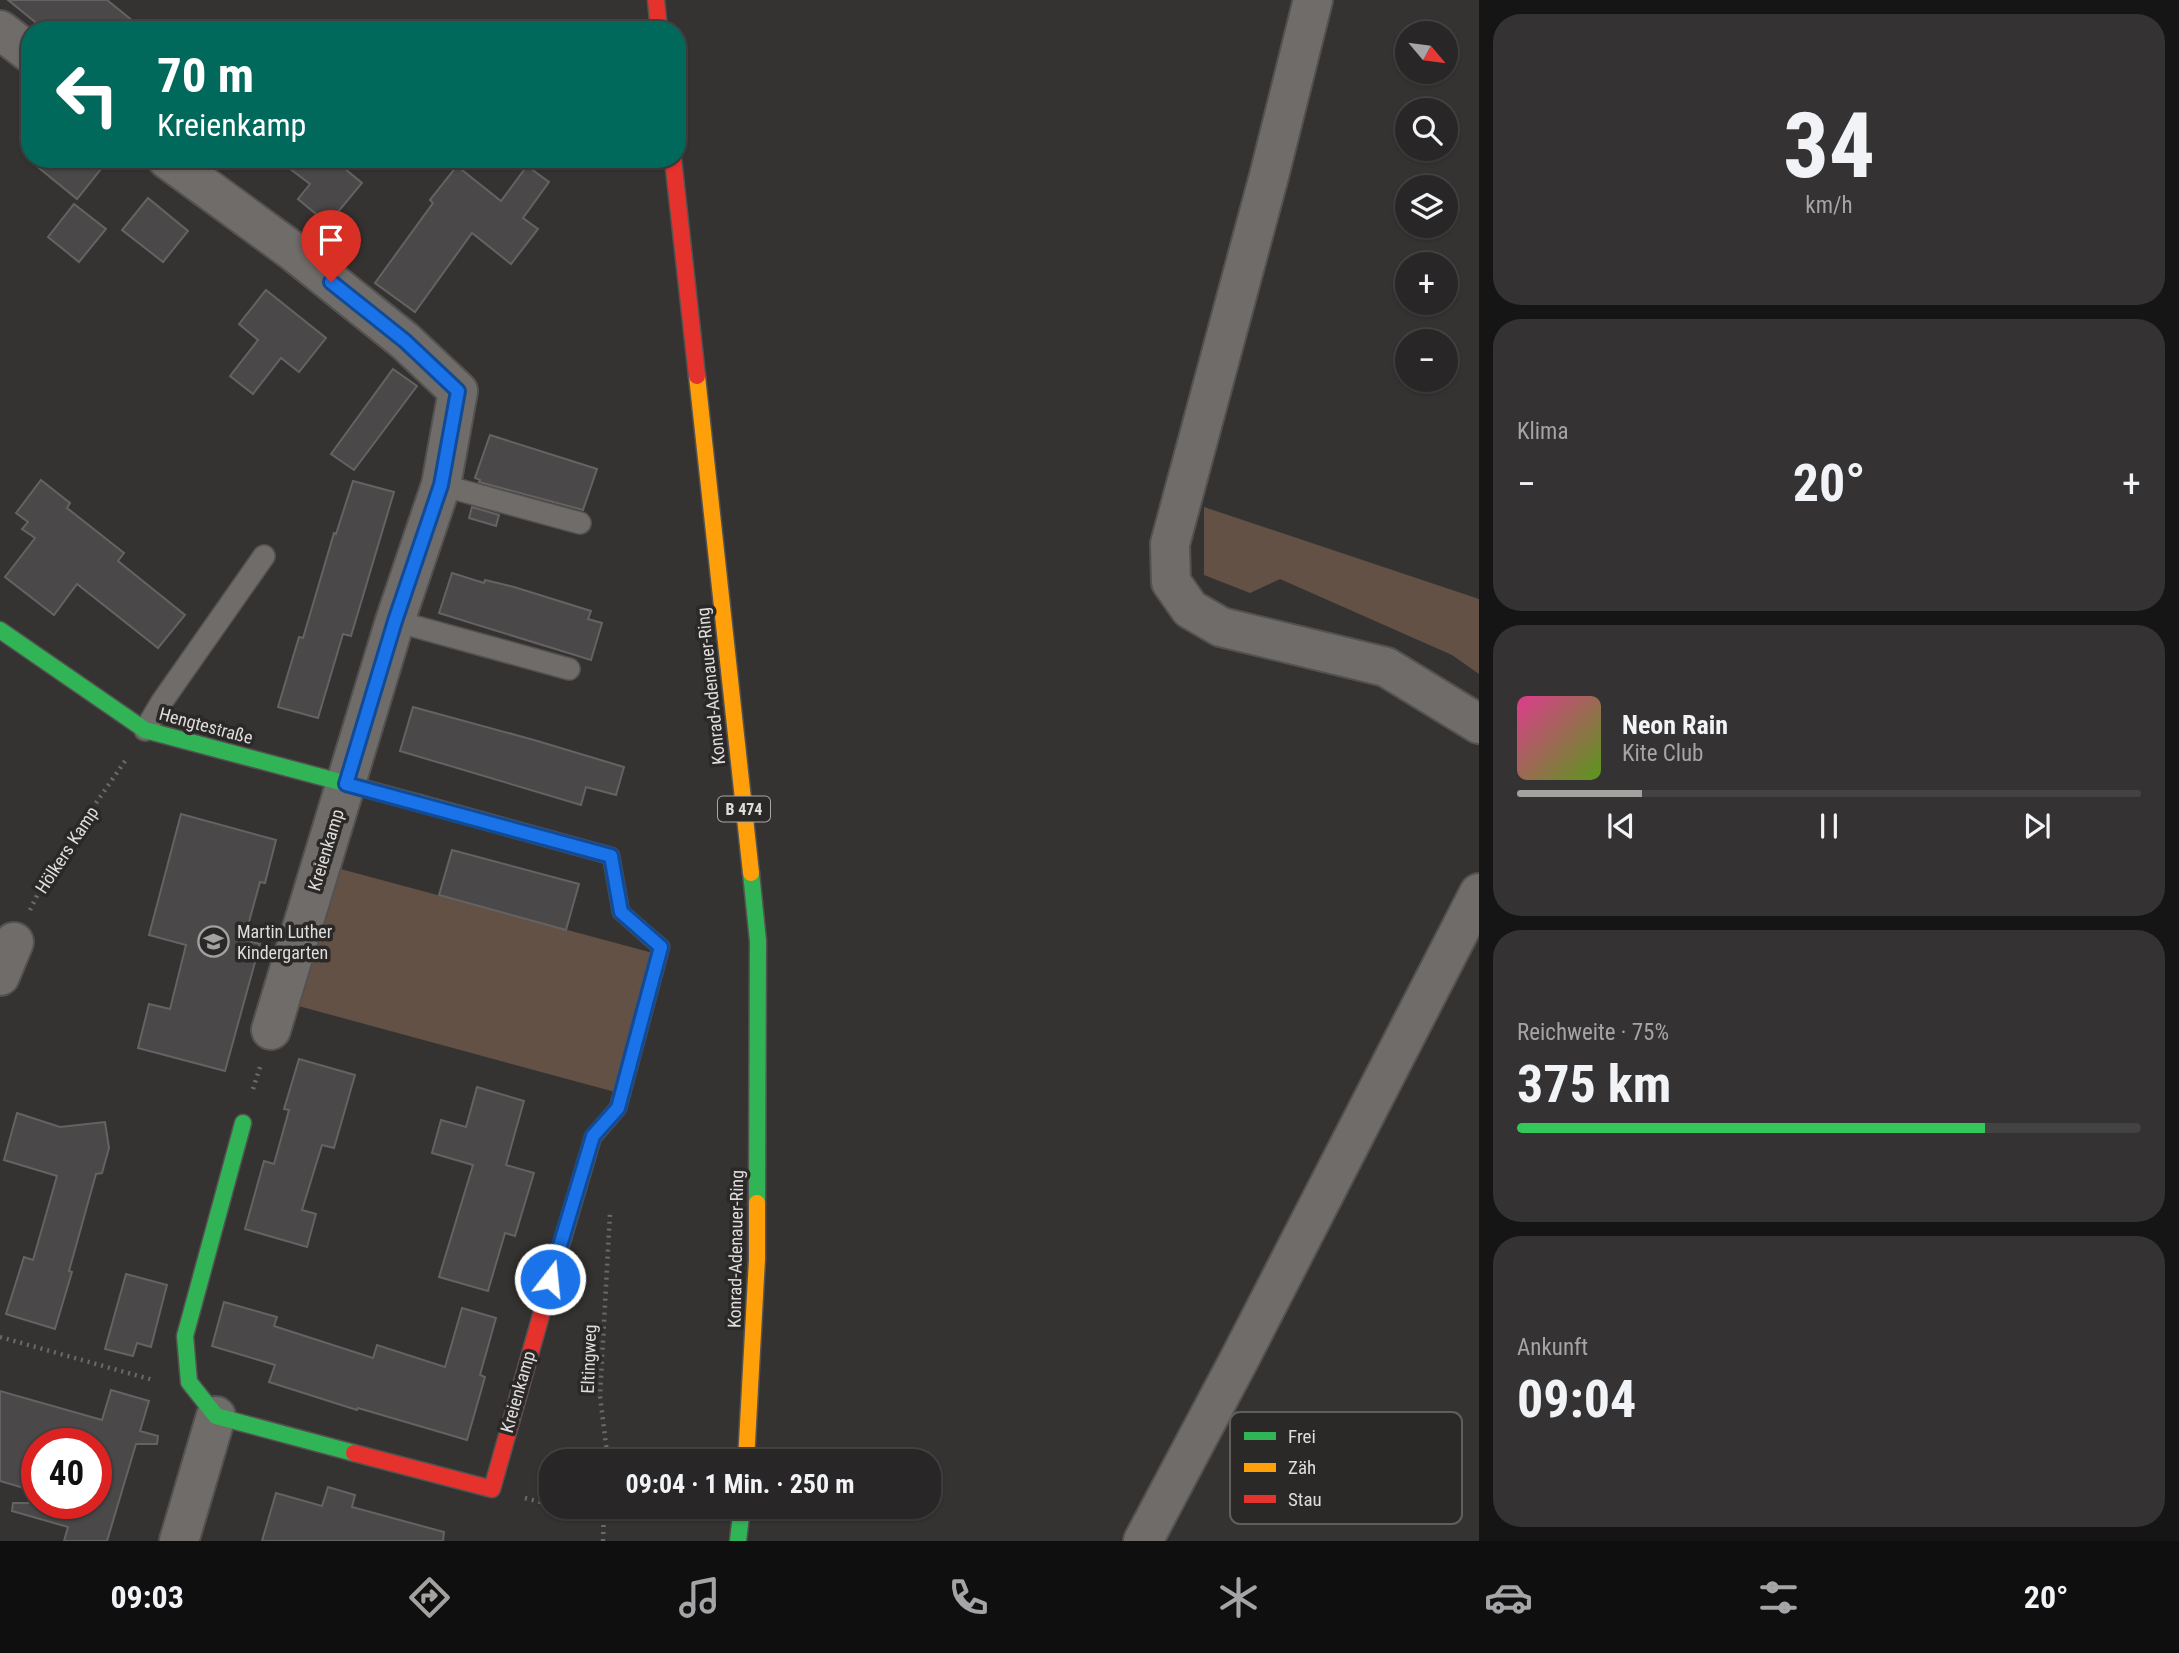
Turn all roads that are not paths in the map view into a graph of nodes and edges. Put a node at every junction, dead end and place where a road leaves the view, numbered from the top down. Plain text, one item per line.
1 (656, 0) edge
2 (1313, 0) edge
3 (658, 21) edge
4 (0, 30) edge
5 (21, 46) edge
6 (179, 168) edge
7 (674, 168) edge
8 (441, 485) junction
9 (580, 523) dead end
10 (264, 556) dead end
11 (395, 621) junction
12 (0, 630) edge
13 (569, 669) dead end
14 (1479, 724) edge
15 (145, 730) junction
16 (346, 784) junction
17 (1479, 892) edge
18 (271, 1030) road end
19 (243, 1124) road end
20 (216, 1416) junction
21 (747, 1449) edge
22 (741, 1519) edge
23 (180, 1541) edge
24 (738, 1541) edge
25 (1143, 1541) edge

1 - 3 street
2 - 14 street
4 - 5 street
6 - 8 street
7 - 21 street, Konrad-Adenauer-Ring / B 474
8 - 9 lane
8 - 11 street
10 - 15 lane
11 - 13 lane
11 - 16 street
12 - 15 street, Hengtestraße
15 - 16 street, Hengtestraße
16 - 18 street, Kreienkamp
16 - 20 street, Kreienkamp
17 - 25 street
19 - 20 street
20 - 23 street
22 - 24 street

